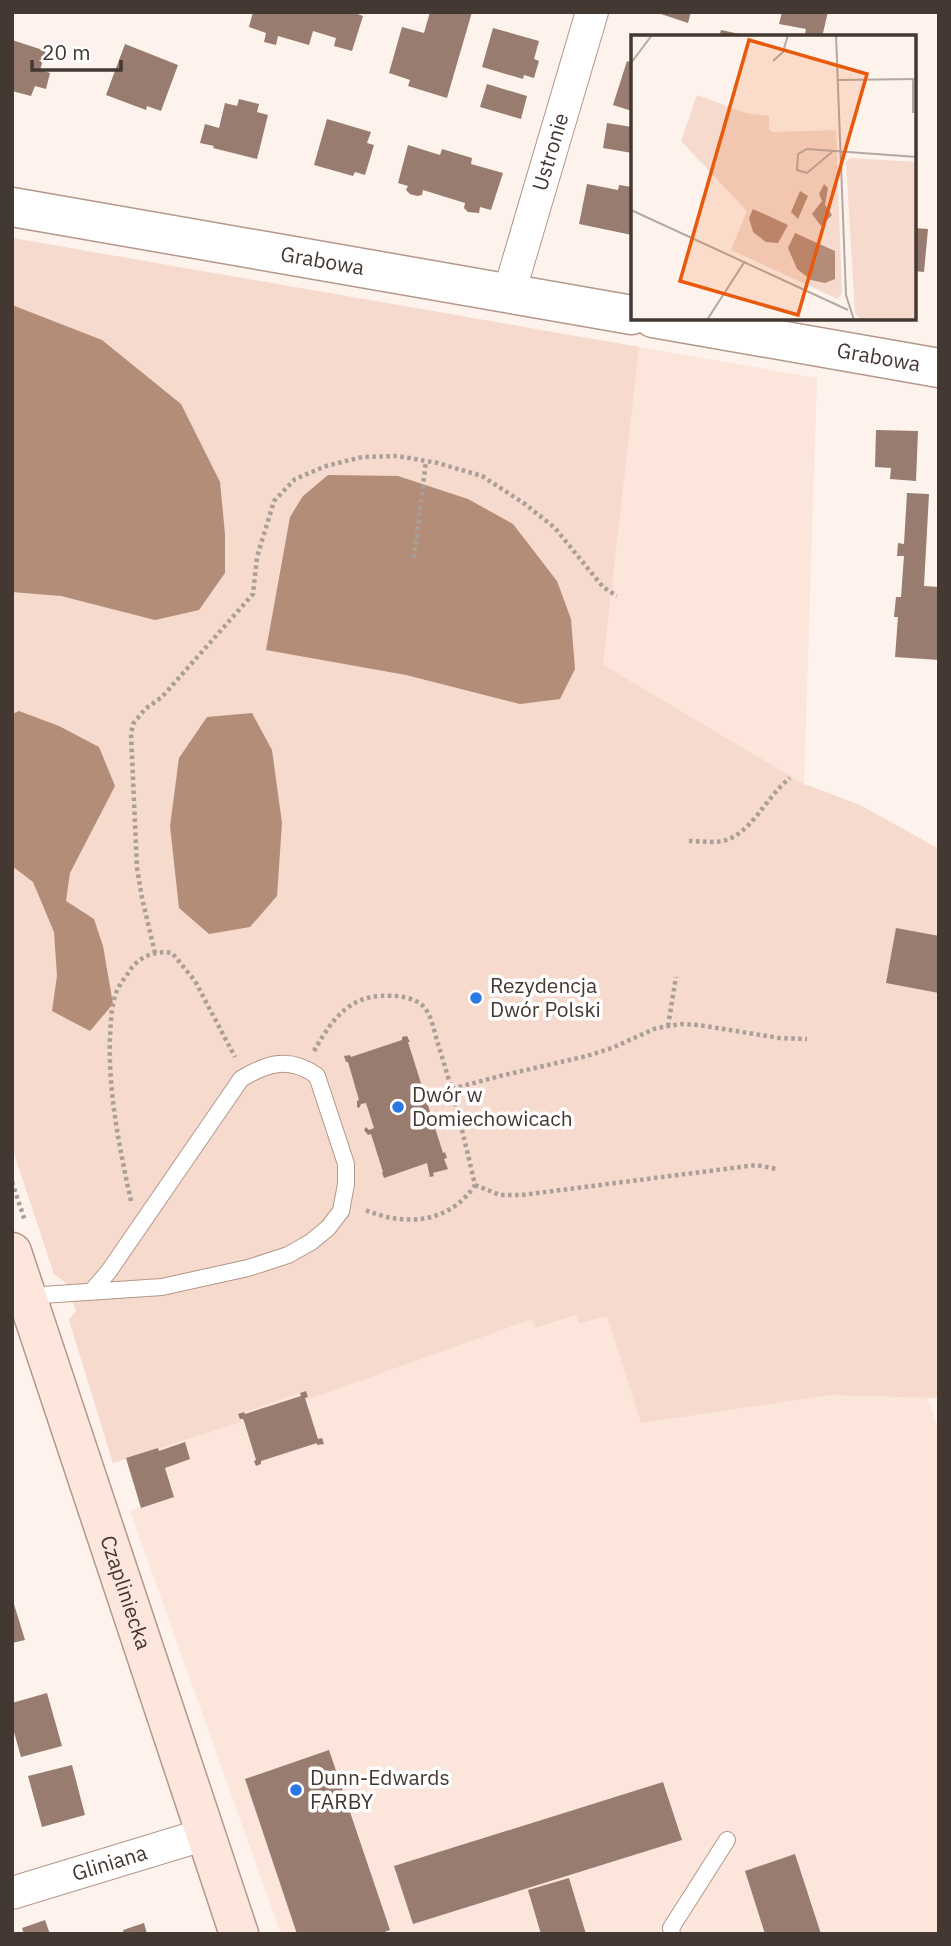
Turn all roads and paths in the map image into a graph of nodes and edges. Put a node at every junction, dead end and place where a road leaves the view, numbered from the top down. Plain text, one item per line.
1 (592, 12) edge
2 (12, 207) edge
3 (509, 293) junction
4 (631, 315) edge
5 (664, 320) edge
6 (939, 368) edge
7 (426, 461) junction
8 (414, 558) dead end
9 (617, 596) dead end
10 (790, 778) dead end
11 (689, 841) dead end
12 (155, 953) junction
13 (676, 977) dead end
14 (668, 1026) junction
15 (807, 1039) dead end
16 (304, 1068) junction
17 (245, 1077) junction
18 (453, 1089) junction
19 (425, 1096) dead end
20 (777, 1169) dead end
21 (475, 1185) junction
22 (344, 1199) junction
23 (137, 1231) junction
24 (12, 1252) edge
25 (92, 1291) junction
26 (19, 1298) edge
27 (206, 1835) junction
28 (727, 1840) dead end
29 (12, 1893) edge
30 (239, 1934) edge
31 (672, 1934) edge

1 - 3 street, Ustronie
2 - 3 street, Grabowa
3 - 4 street, Grabowa
5 - 6 street, Grabowa
7 - 8 path
7 - 9 path
7 - 12 path
10 - 11 path
12 - 17 path
12 - 23 path
13 - 14 path
14 - 15 path
14 - 18 path
16 - 17 lane
16 - 18 path
16 - 22 lane
17 - 23 lane
18 - 19 path
18 - 21 path
20 - 21 path
21 - 22 path
22 - 25 lane
23 - 25 lane
24 - 26 main road, Czapliniecka
25 - 26 lane
26 - 27 main road, Czapliniecka
27 - 29 street, Gliniana
27 - 30 main road, Czapliniecka
28 - 31 lane

